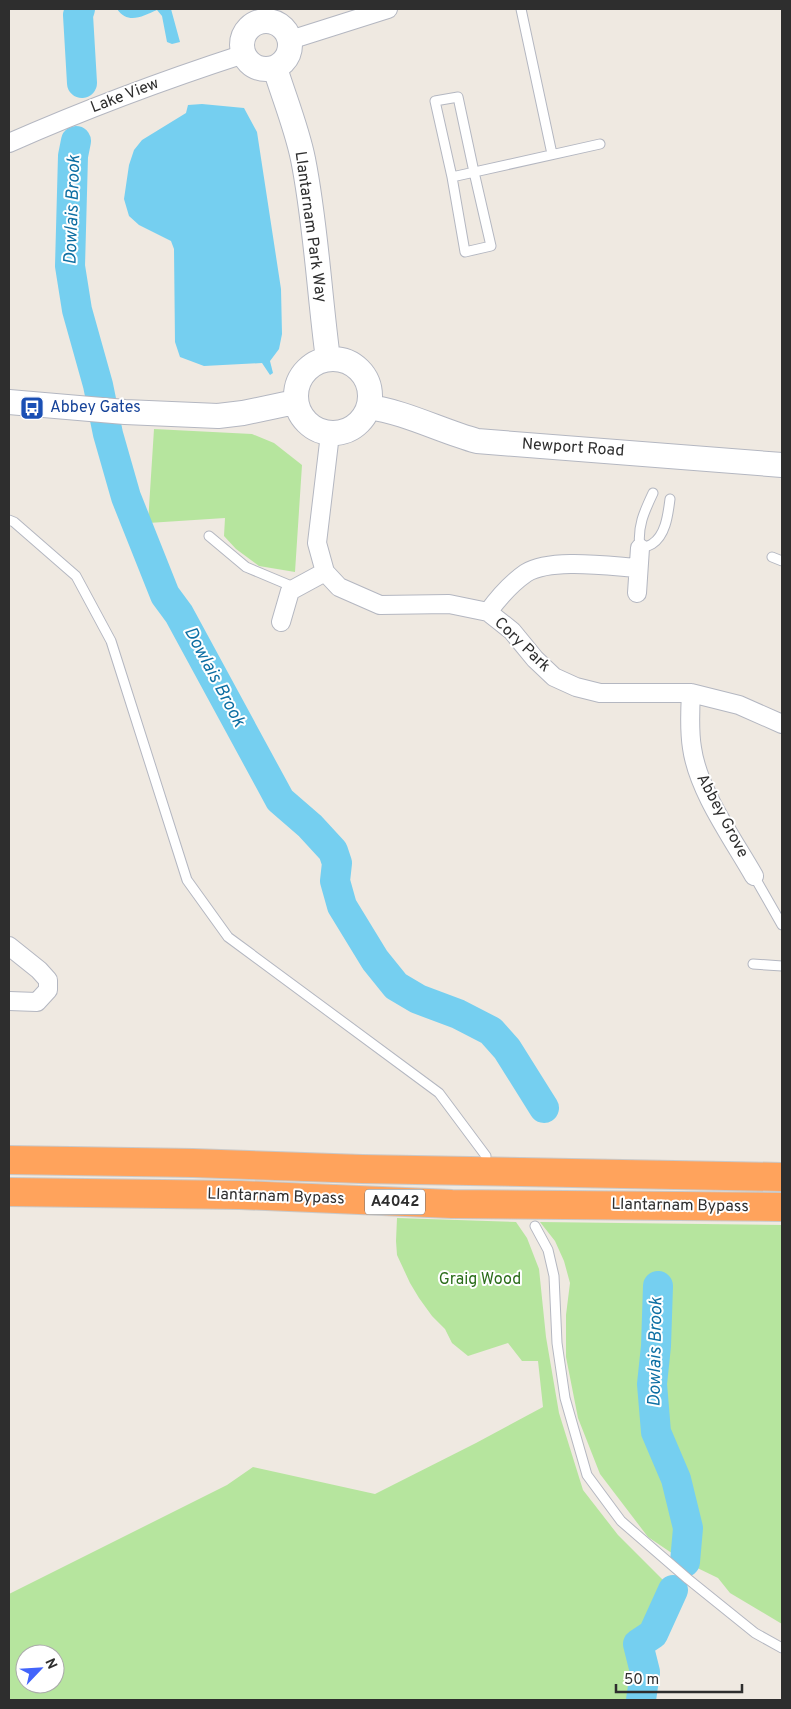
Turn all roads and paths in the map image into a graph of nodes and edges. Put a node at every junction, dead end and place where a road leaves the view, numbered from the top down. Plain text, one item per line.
1 (387, 9) edge
2 (521, 9) edge
3 (262, 15) edge
4 (290, 40) junction
5 (244, 54) junction
6 (275, 68) junction
7 (9, 143) edge
8 (600, 144) dead end
9 (552, 154) junction
10 (474, 172) junction
11 (452, 176) junction
12 (328, 358) junction
13 (9, 402) edge
14 (295, 402) junction
15 (369, 407) junction
16 (330, 434) junction
17 (782, 464) edge
18 (653, 493) dead end
19 (670, 499) dead end
20 (9, 520) edge
21 (209, 536) dead end
22 (640, 548) junction
23 (772, 557) dead end
24 (782, 560) edge
25 (638, 568) junction
26 (325, 572) junction
27 (296, 588) junction
28 (637, 593) dead end
29 (488, 612) junction
30 (281, 622) dead end
31 (690, 693) junction
32 (782, 722) edge
33 (754, 876) joint
34 (782, 925) edge
35 (9, 946) edge
36 (753, 964) dead end
37 (782, 966) edge
38 (9, 1001) edge
39 (486, 1156) dead end
40 (9, 1160) edge
41 (782, 1177) edge
42 (9, 1192) edge
43 (782, 1207) edge
44 (535, 1226) dead end
45 (782, 1648) edge

1 - 4 street
2 - 9 lane
3 - 4 street
3 - 5 street
4 - 6 street
5 - 6 street
5 - 7 street, Lake View
6 - 12 street, Llantarnam Park Way
8 - 9 lane
9 - 10 lane
10 - 11 lane
10 - 11 lane
10 - 11 lane
12 - 14 street
12 - 15 street
13 - 14 street
14 - 16 street
15 - 16 street
15 - 17 street, Newport Road
16 - 26 street
18 - 22 lane
19 - 22 lane
20 - 39 lane
21 - 27 lane
22 - 25 street
23 - 24 lane
25 - 28 street
25 - 29 street
26 - 27 street
26 - 29 street, Cory Park
27 - 30 street
29 - 31 street, Cory Park
31 - 32 street, Cory Park
31 - 33 street, Abbey Grove
33 - 34 lane
35 - 38 street
36 - 37 lane
40 - 41 highway, Llantarnam Bypass / A4042
42 - 43 highway, Llantarnam Bypass / A4042
44 - 45 lane

